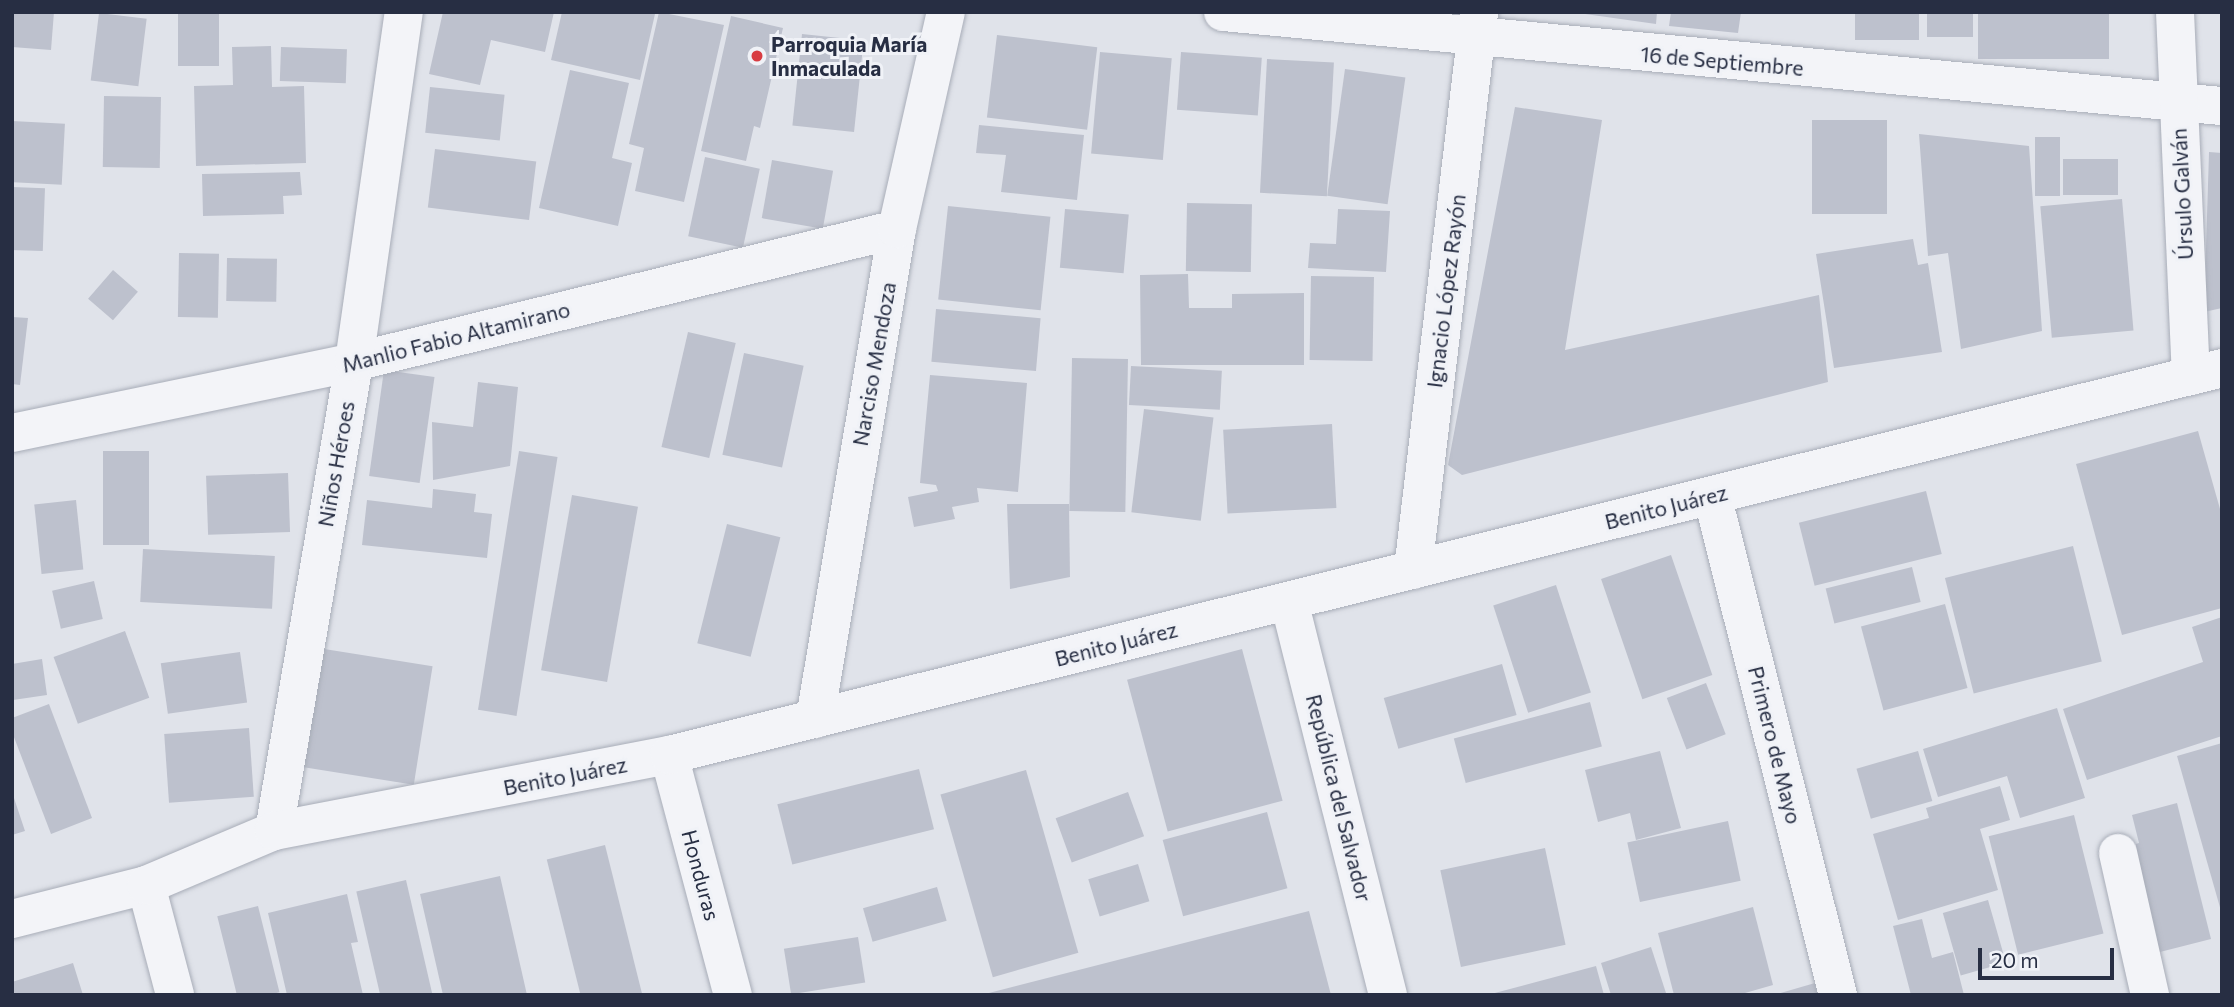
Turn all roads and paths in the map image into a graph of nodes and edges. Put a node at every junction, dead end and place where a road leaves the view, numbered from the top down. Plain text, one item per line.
1 (404, 12) edge
2 (946, 12) edge
3 (1223, 12) edge
4 (2175, 12) edge
5 (1477, 26) edge
6 (2178, 101) junction
7 (2222, 106) edge
8 (897, 229) junction
9 (354, 362) junction
10 (2207, 372) edge
11 (12, 433) edge
12 (1712, 495) junction
13 (1413, 570) junction
14 (1289, 601) junction
15 (814, 719) junction
16 (669, 755) junction
17 (274, 831) junction
18 (2118, 853) dead end
19 (146, 885) junction
20 (12, 919) edge
21 (175, 995) edge
22 (733, 995) edge
23 (1388, 995) edge
24 (1838, 995) edge
25 (2150, 995) edge

1 - 9 street, Niños Héroes
2 - 8 street, Narciso Mendoza
3 - 5 street, 16 de Septiembre
4 - 6 street, Úrsulo Galván
5 - 6 street, 16 de Septiembre
5 - 13 street, Ignacio López Rayón
6 - 7 street, 16 de Septiembre
6 - 10 street, Úrsulo Galván
8 - 9 street, Manlio Fabio Altamirano
8 - 15 street, Narciso Mendoza
9 - 11 street, Manlio Fabio Altamirano
9 - 17 street, Niños Héroes
10 - 12 street, Benito Juárez
12 - 13 street, Benito Juárez
12 - 24 street, Primero de Mayo
13 - 14 street, Benito Juárez
14 - 15 street, Benito Juárez
14 - 23 street, República del Salvador
15 - 16 street, Benito Juárez
16 - 17 street, Benito Juárez
16 - 22 street, Honduras
17 - 19 street, Benito Juárez
18 - 25 street
19 - 20 street, Benito Juárez
19 - 21 street

